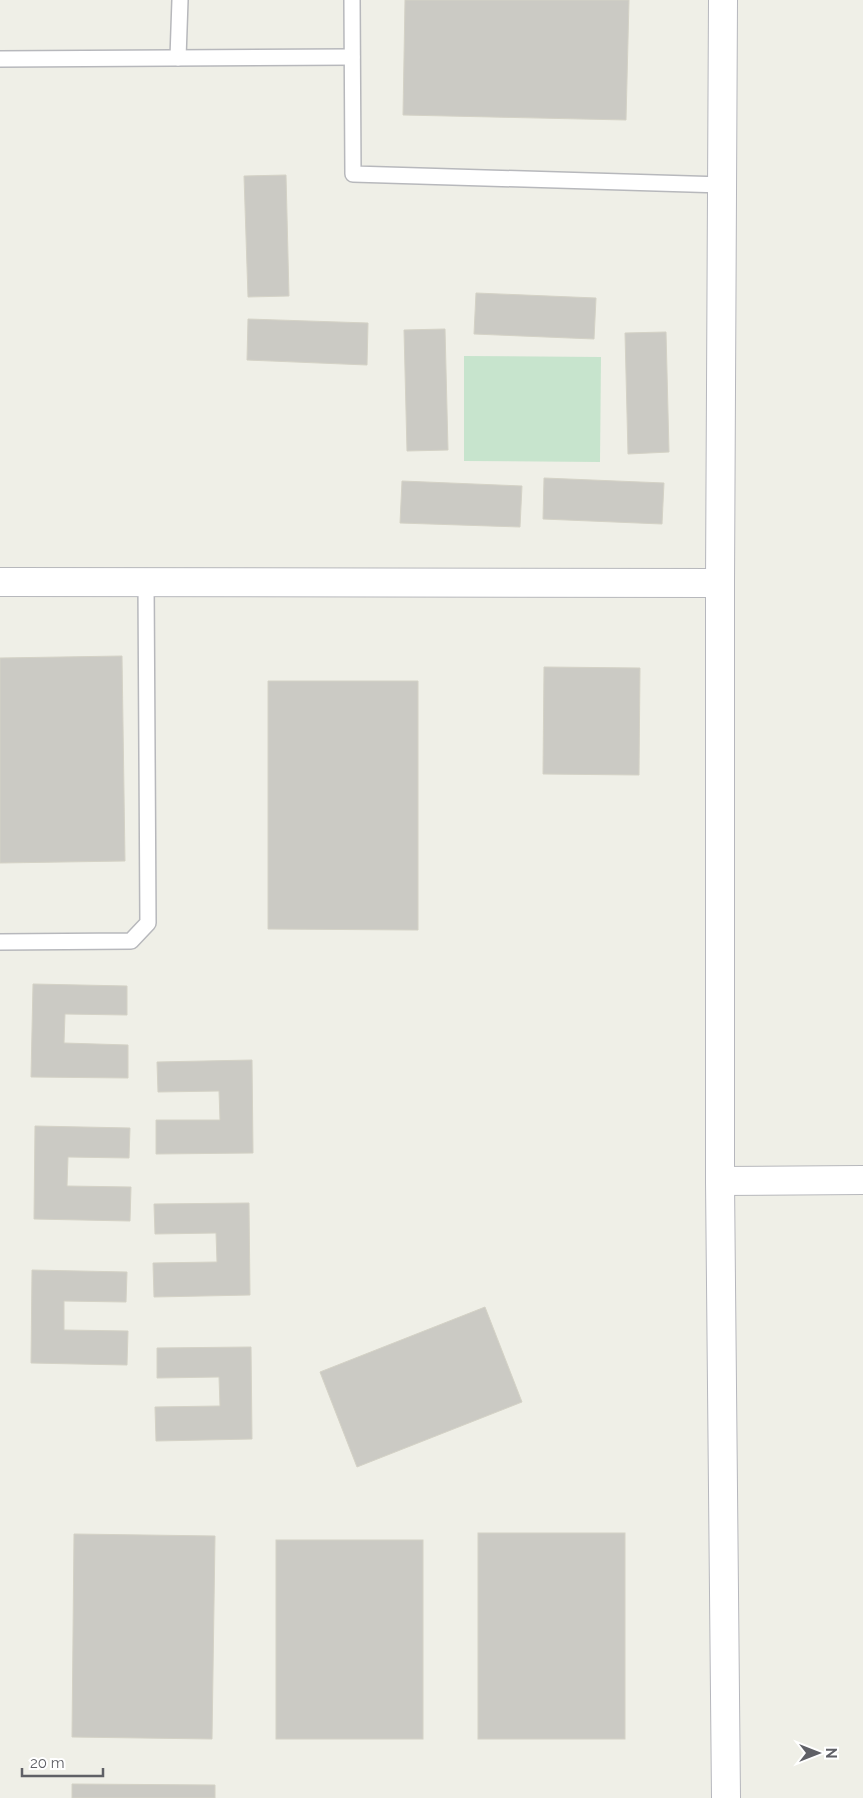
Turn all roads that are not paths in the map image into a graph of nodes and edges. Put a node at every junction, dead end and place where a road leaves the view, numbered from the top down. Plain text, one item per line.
1 (180, 0) edge
2 (352, 0) edge
3 (723, 0) edge
4 (352, 57) junction
5 (178, 58) junction
6 (0, 59) edge
7 (723, 185) junction
8 (0, 582) edge
9 (146, 582) junction
10 (720, 583) junction
11 (0, 942) edge
12 (863, 1180) edge
13 (720, 1182) junction
14 (726, 1798) edge

1 - 5 lane
2 - 4 lane
3 - 7 street
4 - 5 lane
4 - 7 lane
5 - 6 lane
7 - 10 street
8 - 9 street
9 - 10 street
9 - 11 lane
10 - 13 street
12 - 13 street
13 - 14 street

